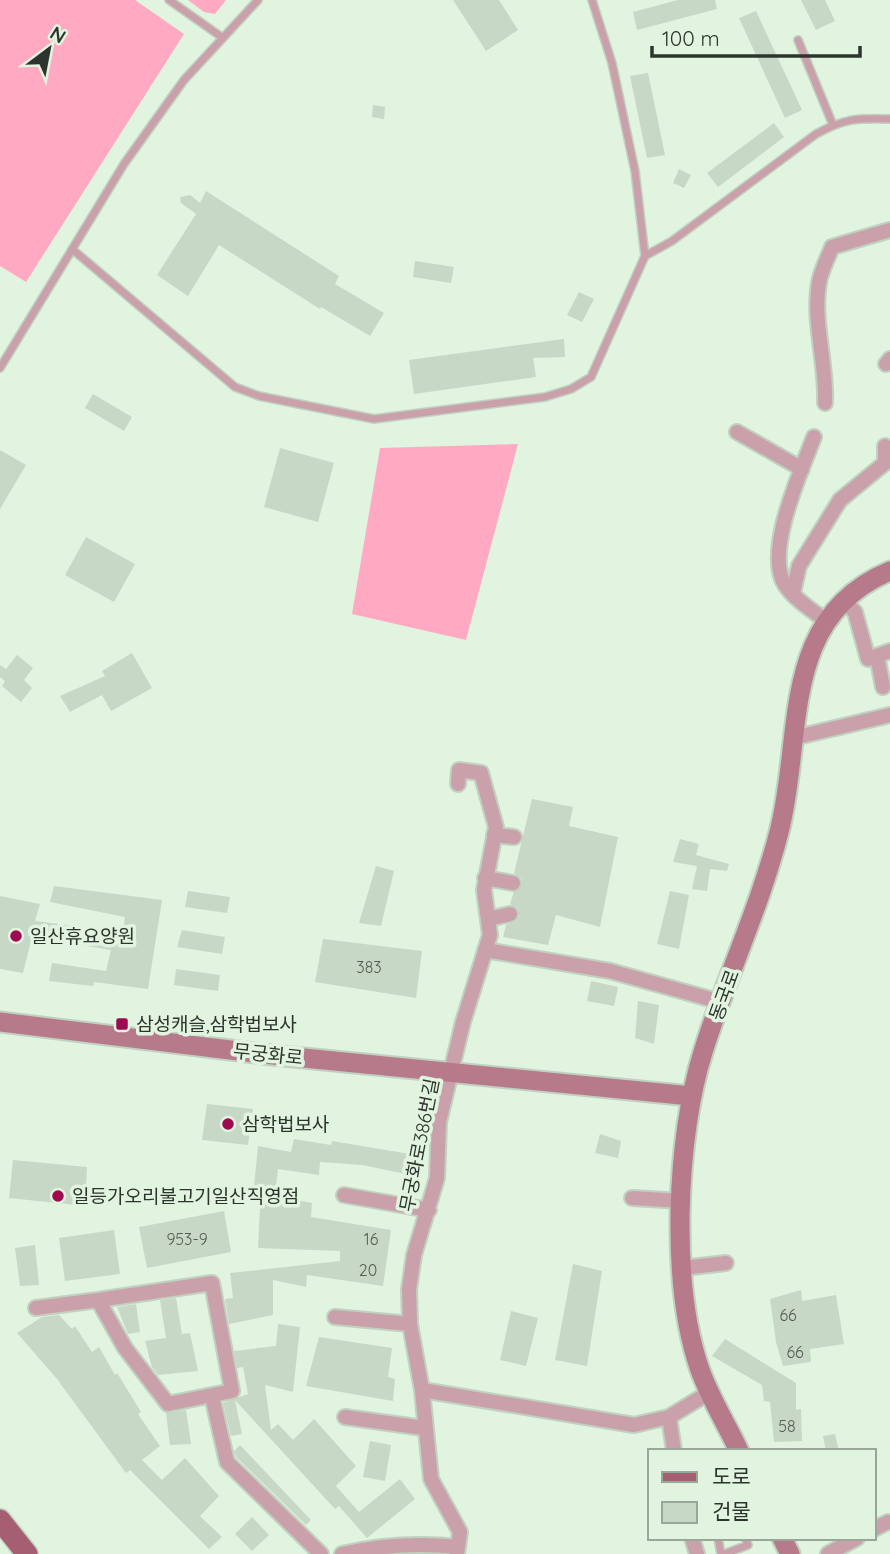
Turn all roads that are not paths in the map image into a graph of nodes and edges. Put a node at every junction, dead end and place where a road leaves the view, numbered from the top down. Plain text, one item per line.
1 (169, 0) edge
2 (258, 0) edge
3 (592, 0) edge
4 (223, 38) junction
5 (798, 40) dead end
6 (890, 120) edge
7 (833, 125) junction
8 (890, 230) edge
9 (72, 249) junction
10 (645, 256) junction
11 (0, 368) edge
12 (825, 402) dead end
13 (737, 432) dead end
14 (814, 438) dead end
15 (885, 446) dead end
16 (802, 469) junction
17 (890, 570) edge
18 (793, 593) junction
19 (844, 601) junction
20 (826, 621) junction
21 (883, 654) edge
22 (883, 687) dead end
23 (890, 715) edge
24 (793, 738) junction
25 (458, 783) dead end
26 (494, 835) junction
27 (514, 837) dead end
28 (485, 878) junction
29 (513, 883) dead end
30 (510, 914) dead end
31 (488, 919) junction
32 (485, 950) junction
33 (721, 1002) junction
34 (0, 1022) edge
35 (453, 1072) junction
36 (691, 1096) junction
37 (344, 1195) dead end
38 (632, 1198) dead end
39 (682, 1202) junction
40 (429, 1210) junction
41 (726, 1263) dead end
42 (683, 1268) junction
43 (98, 1300) junction
44 (36, 1308) dead end
45 (335, 1317) dead end
46 (410, 1324) junction
47 (422, 1390) junction
48 (710, 1392) junction
49 (212, 1396) junction
50 (345, 1417) dead end
51 (669, 1417) junction
52 (424, 1428) junction
53 (674, 1449) edge
54 (738, 1449) edge
55 (0, 1520) edge
56 (888, 1522) dead end
57 (876, 1528) edge
58 (0, 1539) edge
59 (853, 1540) edge
60 (457, 1550) edge
61 (739, 1552) edge
62 (13, 1554) edge
63 (27, 1554) edge
64 (321, 1554) edge
65 (342, 1554) edge
66 (723, 1554) edge
67 (828, 1554) edge

1 - 4 lane
2 - 4 lane
3 - 10 lane
4 - 9 lane
5 - 7 lane
6 - 7 lane
7 - 10 lane
8 - 12 street
9 - 10 lane
9 - 11 lane
13 - 16 street
14 - 16 street
15 - 18 street
16 - 18 street
17 - 19 street, 동국로
18 - 20 street
19 - 20 street, 동국로
19 - 21 street
20 - 24 street, 동국로
21 - 22 street
23 - 24 street
24 - 33 street, 동국로
25 - 26 street
26 - 27 street
26 - 28 street
28 - 29 street
28 - 31 street
30 - 31 street
31 - 32 street
32 - 33 street
32 - 35 street
33 - 36 street, 동국로
34 - 35 street, 무궁화로
35 - 36 street, 무궁화로
35 - 40 street, 무궁화로386번길
36 - 39 street, 동국로
37 - 40 street
38 - 39 street
39 - 42 street, 동국로
40 - 46 street, 무궁화로386번길
41 - 42 street
42 - 48 street, 동국로
43 - 44 street
43 - 49 street
43 - 49 street
45 - 46 street
46 - 47 street, 무궁화로386번길
47 - 51 street
47 - 52 street, 무궁화로386번길
48 - 51 street
48 - 54 street, 동국로
49 - 64 street
50 - 52 street
51 - 53 street
52 - 60 street, 무궁화로386번길
55 - 63 main road
56 - 57 street
58 - 62 main road
59 - 67 street
60 - 65 street
61 - 66 lane

